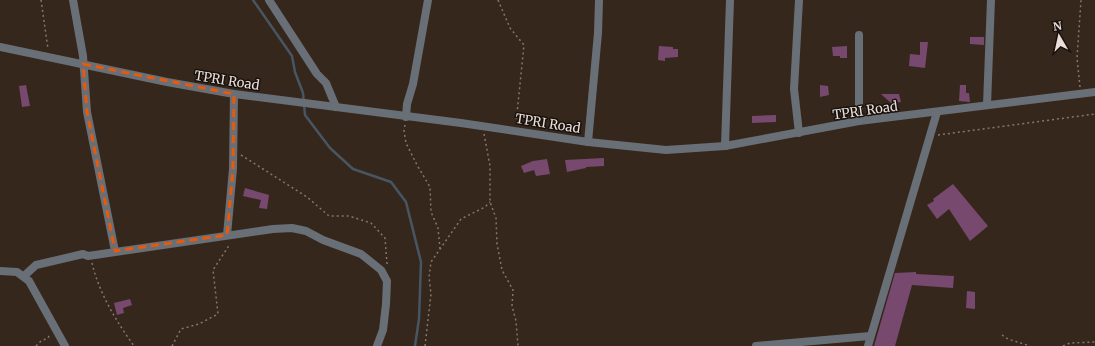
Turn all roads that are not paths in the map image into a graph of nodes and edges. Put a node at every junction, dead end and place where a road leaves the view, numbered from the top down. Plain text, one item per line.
1 (73, 0) edge
2 (269, 0) edge
3 (428, 0) edge
4 (599, 0) edge
5 (730, 0) edge
6 (799, 0) edge
7 (991, 0) edge
8 (859, 35) dead end
9 (0, 47) edge
10 (82, 64) junction
11 (1095, 92) edge
12 (234, 94) junction
13 (987, 105) junction
14 (336, 107) junction
15 (937, 112) junction
16 (406, 117) junction
17 (859, 121) junction
18 (799, 133) junction
19 (588, 142) junction
20 (725, 146) junction
21 (227, 235) junction
22 (115, 252) junction
23 (0, 271) edge
24 (24, 276) junction
25 (870, 336) junction
26 (65, 346) edge
27 (377, 346) edge
28 (756, 346) edge
29 (868, 346) edge

1 - 10 street
2 - 14 street
3 - 16 street
4 - 19 street
5 - 20 street
6 - 18 street
7 - 13 street
8 - 17 street
9 - 10 street, TPRI Road
10 - 12 street, TPRI Road
10 - 22 street
11 - 13 street, TPRI Road
12 - 14 street, TPRI Road
12 - 21 street
13 - 15 street, TPRI Road
14 - 16 street, TPRI Road
15 - 17 street, TPRI Road
15 - 25 street
16 - 19 street, TPRI Road
17 - 18 street, TPRI Road
18 - 20 street, TPRI Road
19 - 20 street, TPRI Road
21 - 22 street
21 - 27 street
22 - 24 street
23 - 24 street
24 - 26 street
25 - 28 street
25 - 29 street

